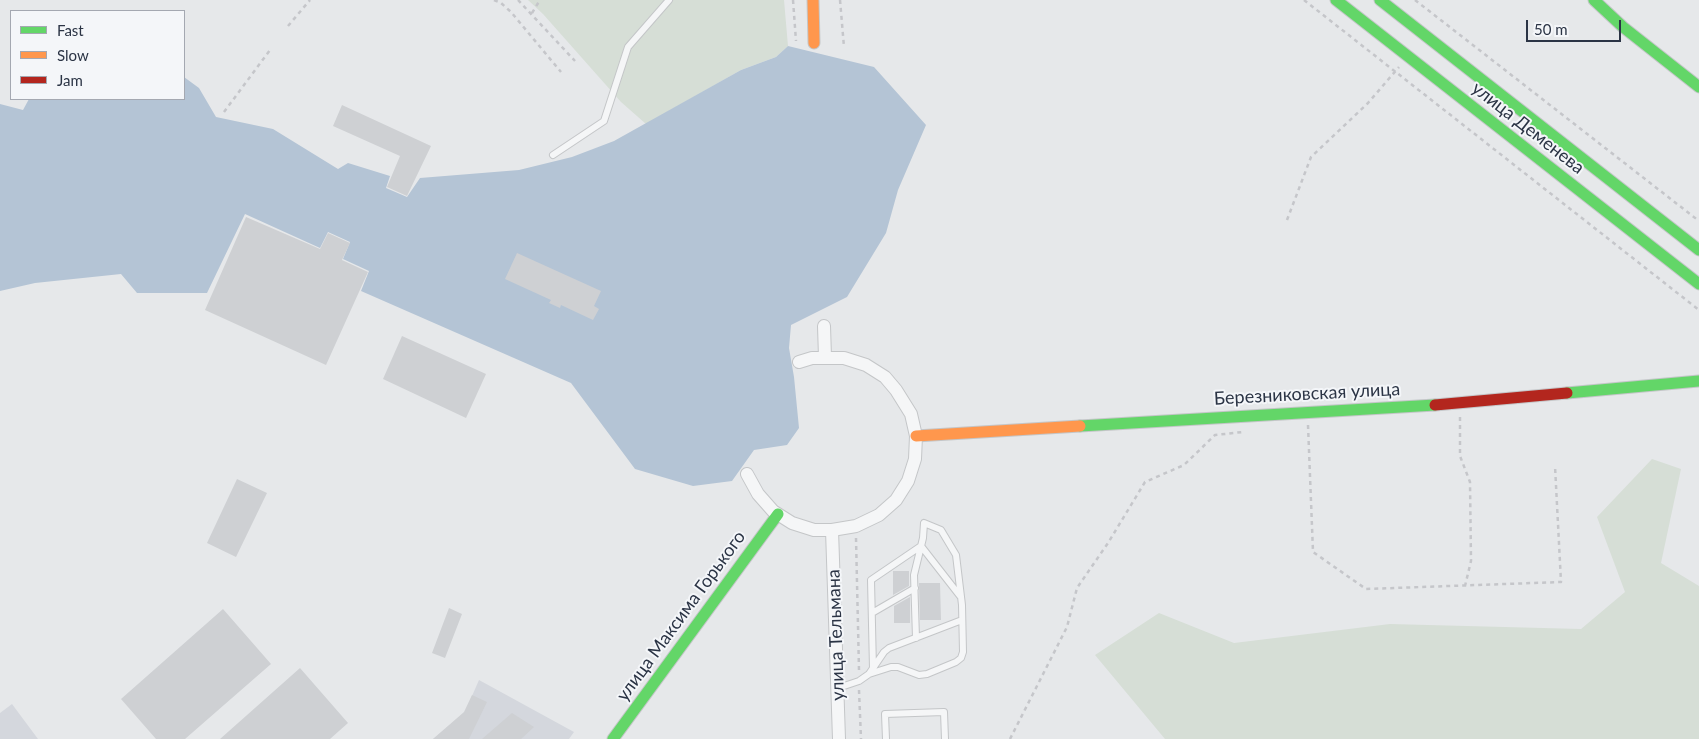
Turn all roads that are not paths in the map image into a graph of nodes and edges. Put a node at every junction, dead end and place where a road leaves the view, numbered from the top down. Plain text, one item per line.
1 (669, 0) edge
2 (813, 0) edge
3 (1336, 0) edge
4 (1380, 0) edge
5 (1594, 0) edge
6 (814, 43) dead end
7 (1699, 86) edge
8 (553, 155) dead end
9 (1699, 250) edge
10 (1699, 284) edge
11 (824, 326) dead end
12 (825, 357) junction
13 (799, 362) dead end
14 (1699, 381) edge
15 (916, 436) junction
16 (747, 474) dead end
17 (778, 514) junction
18 (832, 530) junction
19 (921, 546) junction
20 (915, 588) junction
21 (961, 597) junction
22 (872, 613) junction
23 (962, 620) junction
24 (916, 638) junction
25 (871, 671) junction
26 (838, 688) junction
27 (613, 739) edge
28 (840, 739) edge
29 (886, 739) edge
30 (945, 739) edge

1 - 8 lane
2 - 6 street
3 - 10 street, улица Деменева
4 - 9 street, улица Деменева
5 - 7 street
11 - 12 street
12 - 13 street
12 - 15 street
14 - 15 street, Березниковская улица
15 - 18 street
16 - 17 street
17 - 18 street
17 - 27 street, улица Максима Горького
18 - 26 street, улица Тельмана
19 - 20 lane
19 - 21 lane
19 - 21 lane
19 - 22 lane
20 - 22 lane
20 - 24 lane
21 - 23 lane
22 - 25 lane
23 - 24 lane
23 - 25 lane
24 - 25 lane
25 - 26 lane
26 - 28 street, улица Тельмана
29 - 30 lane

